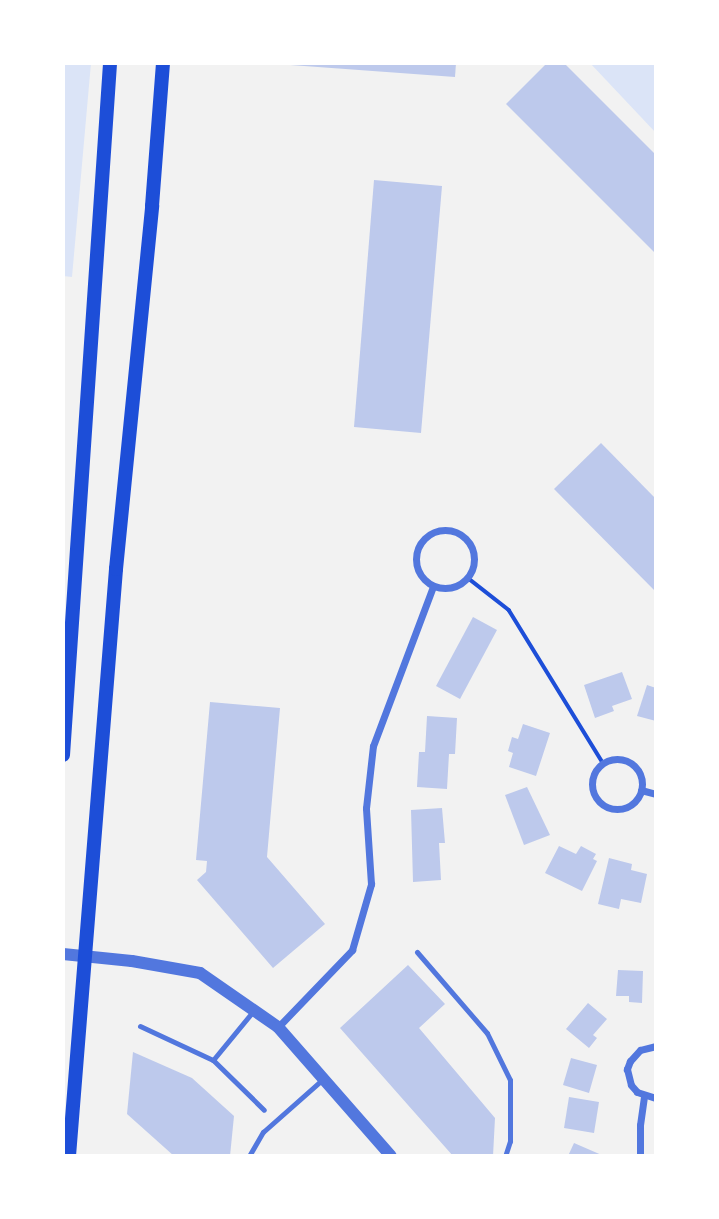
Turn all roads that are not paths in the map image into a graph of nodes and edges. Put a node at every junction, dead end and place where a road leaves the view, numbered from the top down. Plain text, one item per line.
1 (110, 63) edge
2 (163, 63) edge
3 (433, 586) junction
4 (63, 755) edge
5 (641, 790) junction
6 (656, 794) edge
7 (417, 952) dead end
8 (63, 954) edge
9 (86, 956) junction
10 (254, 1010) junction
11 (140, 1026) dead end
12 (278, 1027) junction
13 (656, 1046) edge
14 (213, 1060) junction
15 (324, 1078) junction
16 (645, 1097) junction
17 (656, 1098) edge
18 (264, 1110) dead end
19 (69, 1156) edge
20 (249, 1156) edge
21 (391, 1156) edge
22 (505, 1156) edge
23 (640, 1156) edge

1 - 4 main road
2 - 9 main road
3 - 3 street
3 - 12 street
5 - 5 street
5 - 6 street
7 - 22 lane
8 - 9 street
9 - 10 street
9 - 19 main road
10 - 12 street
10 - 14 lane
11 - 14 lane
12 - 15 street
13 - 16 street
14 - 18 lane
15 - 20 lane
15 - 21 street
16 - 17 street
16 - 23 street

